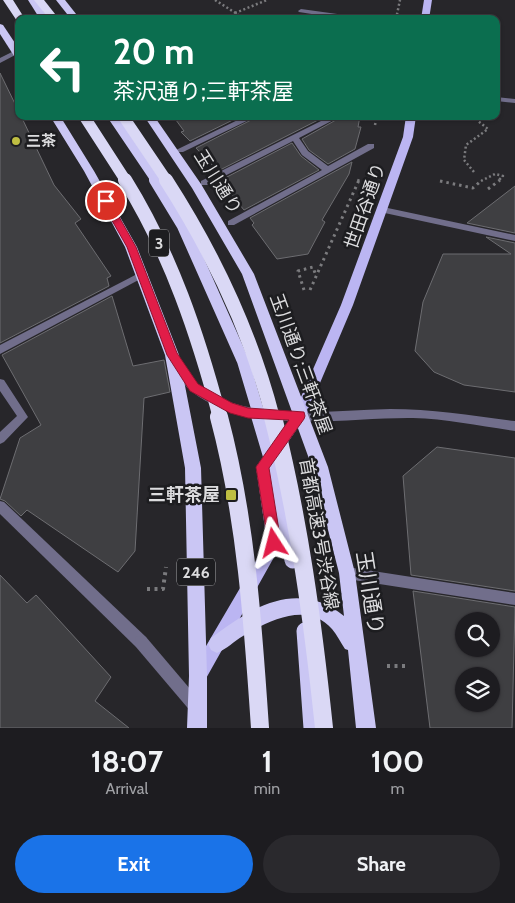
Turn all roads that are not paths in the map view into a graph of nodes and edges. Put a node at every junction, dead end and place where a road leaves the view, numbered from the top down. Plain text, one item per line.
1 (8, 0) edge
2 (32, 0) edge
3 (40, 0) edge
4 (60, 0) edge
5 (428, 0) edge
6 (301, 11) dead end
7 (17, 15) edge
8 (42, 15) edge
9 (51, 15) edge
10 (73, 15) edge
11 (330, 15) edge
12 (426, 15) edge
13 (0, 27) edge
14 (15, 52) edge
15 (15, 56) edge
16 (0, 61) edge
17 (500, 99) edge
18 (515, 101) edge
19 (58, 120) edge
20 (86, 120) edge
21 (115, 120) edge
22 (126, 120) edge
23 (152, 120) edge
24 (245, 120) edge
25 (329, 120) edge
26 (410, 120) edge
27 (294, 138) junction
28 (371, 146) road end
29 (180, 150) dead end
30 (326, 170) junction
31 (204, 183) dead end
32 (383, 210) junction
33 (231, 222) dead end
34 (515, 238) edge
35 (143, 274) junction
36 (248, 274) joint
37 (0, 350) edge
38 (172, 355) junction
39 (0, 383) edge
40 (299, 416) junction
41 (515, 426) edge
42 (0, 439) edge
43 (320, 467) joint
44 (0, 506) edge
45 (347, 572) junction
46 (515, 599) edge
47 (217, 644) junction
48 (357, 656) junction
49 (198, 676) junction
50 (197, 708) junction
51 (197, 728) edge
52 (260, 728) edge
53 (312, 728) edge
54 (324, 728) edge
55 (366, 728) edge

1 - 7 highway
2 - 8 highway
3 - 9 highway
4 - 10 highway
5 - 12 main road
6 - 11 street
13 - 14 highway
15 - 16 street
17 - 18 street
19 - 35 highway, 246
20 - 52 highway, 3, bridge
21 - 53 highway, bridge
22 - 54 highway, 首都高速3号渋谷線 / 3, bridge
23 - 36 highway, 玉川通り
24 - 29 street
25 - 27 street
26 - 32 main road, 世田谷通り
27 - 30 street
27 - 31 street
28 - 30 street
30 - 33 street
32 - 34 street
32 - 40 main road, 世田谷通り
35 - 37 street
35 - 38 highway, 246
36 - 40 highway, 玉川通り;三軒茶屋
38 - 40 street
38 - 49 highway, 246
39 - 42 street
40 - 41 street
40 - 43 highway, 玉川通り;三軒茶屋
40 - 47 main road, 世田谷通り
43 - 45 highway, 玉川通り
44 - 50 street
45 - 46 street
45 - 48 highway, 玉川通り
47 - 48 highway
47 - 49 main road, 世田谷通り
48 - 55 highway, 玉川通り
49 - 50 highway, 246
50 - 51 highway, 246

